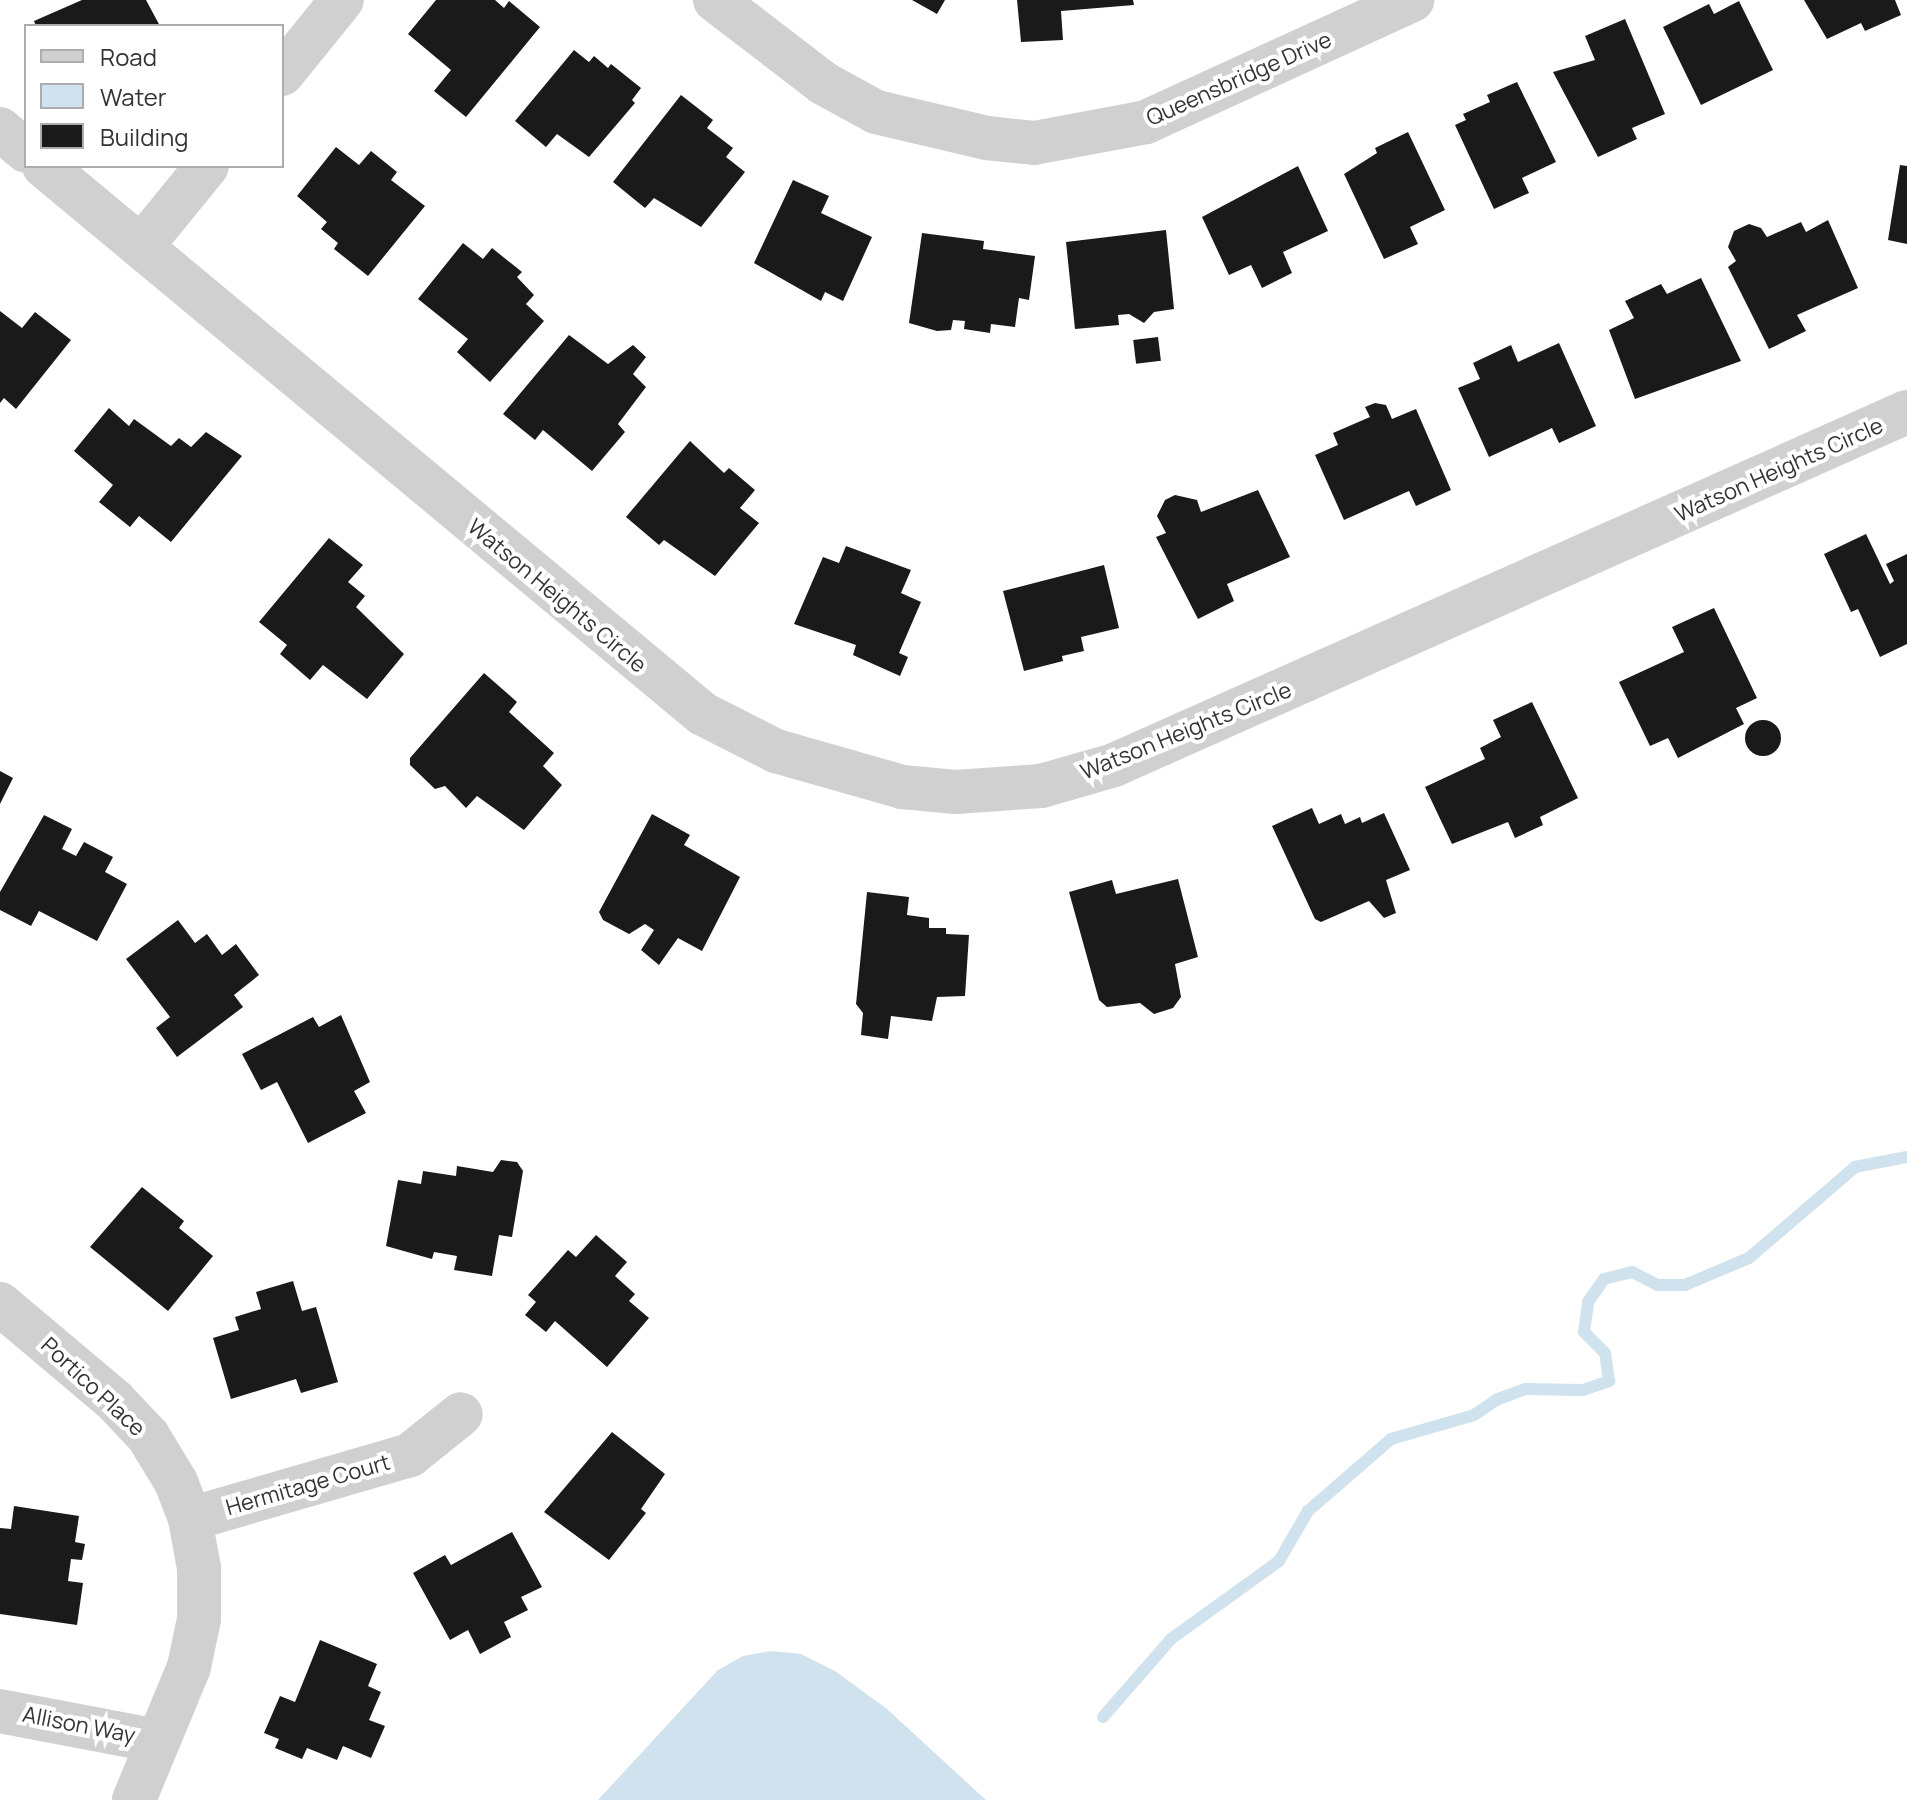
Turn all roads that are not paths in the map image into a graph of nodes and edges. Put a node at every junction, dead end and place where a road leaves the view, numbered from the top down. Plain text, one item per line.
1 (342, 0) edge
2 (715, 0) edge
3 (1394, 4) edge
4 (284, 72) edge
5 (0, 129) edge
6 (24, 149) edge
7 (46, 168) edge
8 (205, 168) edge
9 (141, 247) junction
10 (1907, 412) edge
11 (0, 1304) edge
12 (461, 1414) dead end
13 (190, 1519) junction
14 (0, 1711) edge
15 (158, 1741) junction
16 (134, 1800) edge

1 - 4 street
2 - 3 street, Queensbridge Drive
5 - 6 street
7 - 9 street, Watson Heights Circle
8 - 9 street
9 - 10 street, Watson Heights Circle
11 - 13 street, Portico Place
12 - 13 street, Hermitage Court
13 - 15 street, Portico Place
14 - 15 street, Allison Way
15 - 16 street, Portico Place

